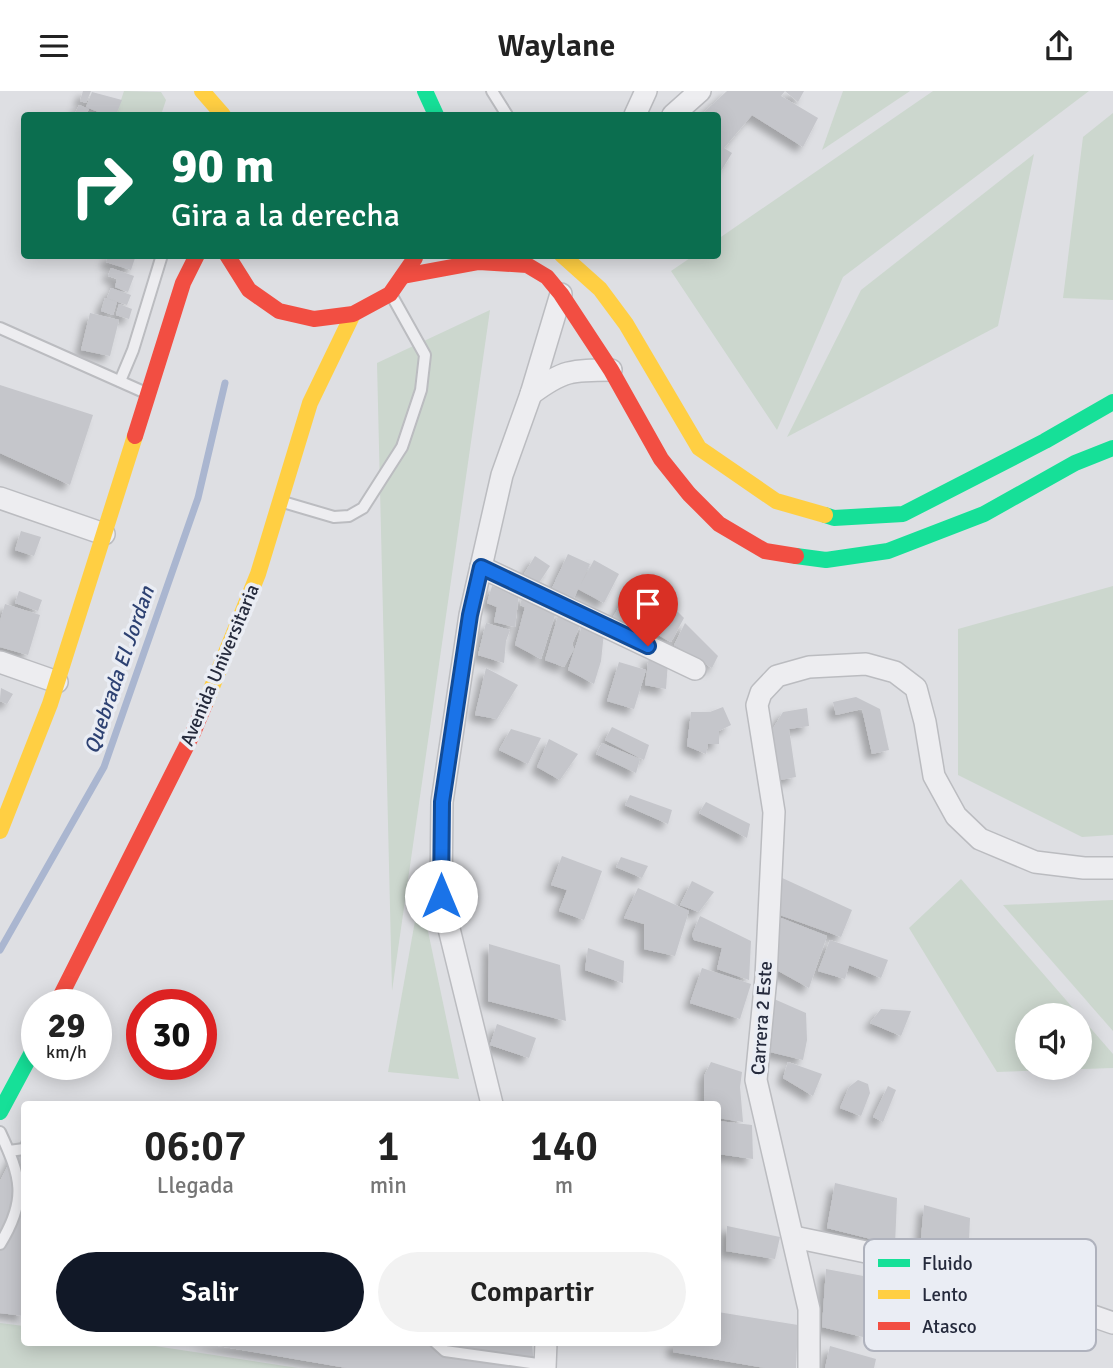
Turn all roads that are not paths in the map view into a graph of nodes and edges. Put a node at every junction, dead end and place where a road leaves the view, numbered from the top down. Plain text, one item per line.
1 (202, 91) edge
2 (425, 91) edge
3 (492, 91) edge
4 (646, 91) edge
5 (700, 91) edge
6 (435, 104) edge
7 (225, 111) edge
8 (505, 112) edge
9 (636, 112) edge
10 (676, 112) edge
11 (161, 259) edge
12 (195, 259) edge
13 (230, 259) edge
14 (414, 259) edge
15 (566, 259) edge
16 (403, 276) junction
17 (561, 293) junction
18 (390, 294) junction
19 (353, 314) junction
20 (0, 328) edge
21 (611, 370) junction
22 (120, 381) junction
23 (149, 394) junction
24 (531, 394) junction
25 (1113, 402) edge
26 (1113, 448) edge
27 (0, 498) edge
28 (280, 501) junction
29 (104, 534) junction
30 (481, 567) junction
31 (0, 662) edge
32 (695, 669) dead end
33 (57, 682) junction
34 (0, 831) edge
35 (1113, 868) edge
36 (64, 989) edge
37 (21, 1073) edge
38 (491, 1101) edge
39 (0, 1112) edge
40 (0, 1132) edge
41 (21, 1149) edge
42 (9, 1151) junction
43 (794, 1237) junction
44 (0, 1244) edge
45 (864, 1252) edge
46 (1096, 1317) edge
47 (1113, 1323) edge
48 (440, 1346) edge
49 (546, 1346) edge
50 (545, 1366) edge
51 (809, 1368) edge

1 - 7 main road
2 - 6 main road
3 - 8 lane
4 - 9 street
5 - 10 street
11 - 22 lane
12 - 23 main road
13 - 19 main road
14 - 16 main road
15 - 25 main road
16 - 17 main road
16 - 18 main road
17 - 21 main road
17 - 24 street
18 - 19 main road
18 - 28 lane
19 - 28 main road, Avenida Universitaria
20 - 22 lane
21 - 24 street
21 - 26 main road
22 - 23 lane
23 - 29 main road
24 - 30 street
27 - 29 street
28 - 36 main road, Avenida Universitaria
29 - 33 main road
30 - 32 street
30 - 38 street
31 - 33 street
33 - 34 main road
35 - 43 street, Carrera 2 Este
37 - 39 main road
40 - 42 lane
41 - 42 lane
42 - 44 lane
43 - 45 street
43 - 51 street, Carrera 2 Este
46 - 47 street
48 - 50 lane
49 - 50 street

